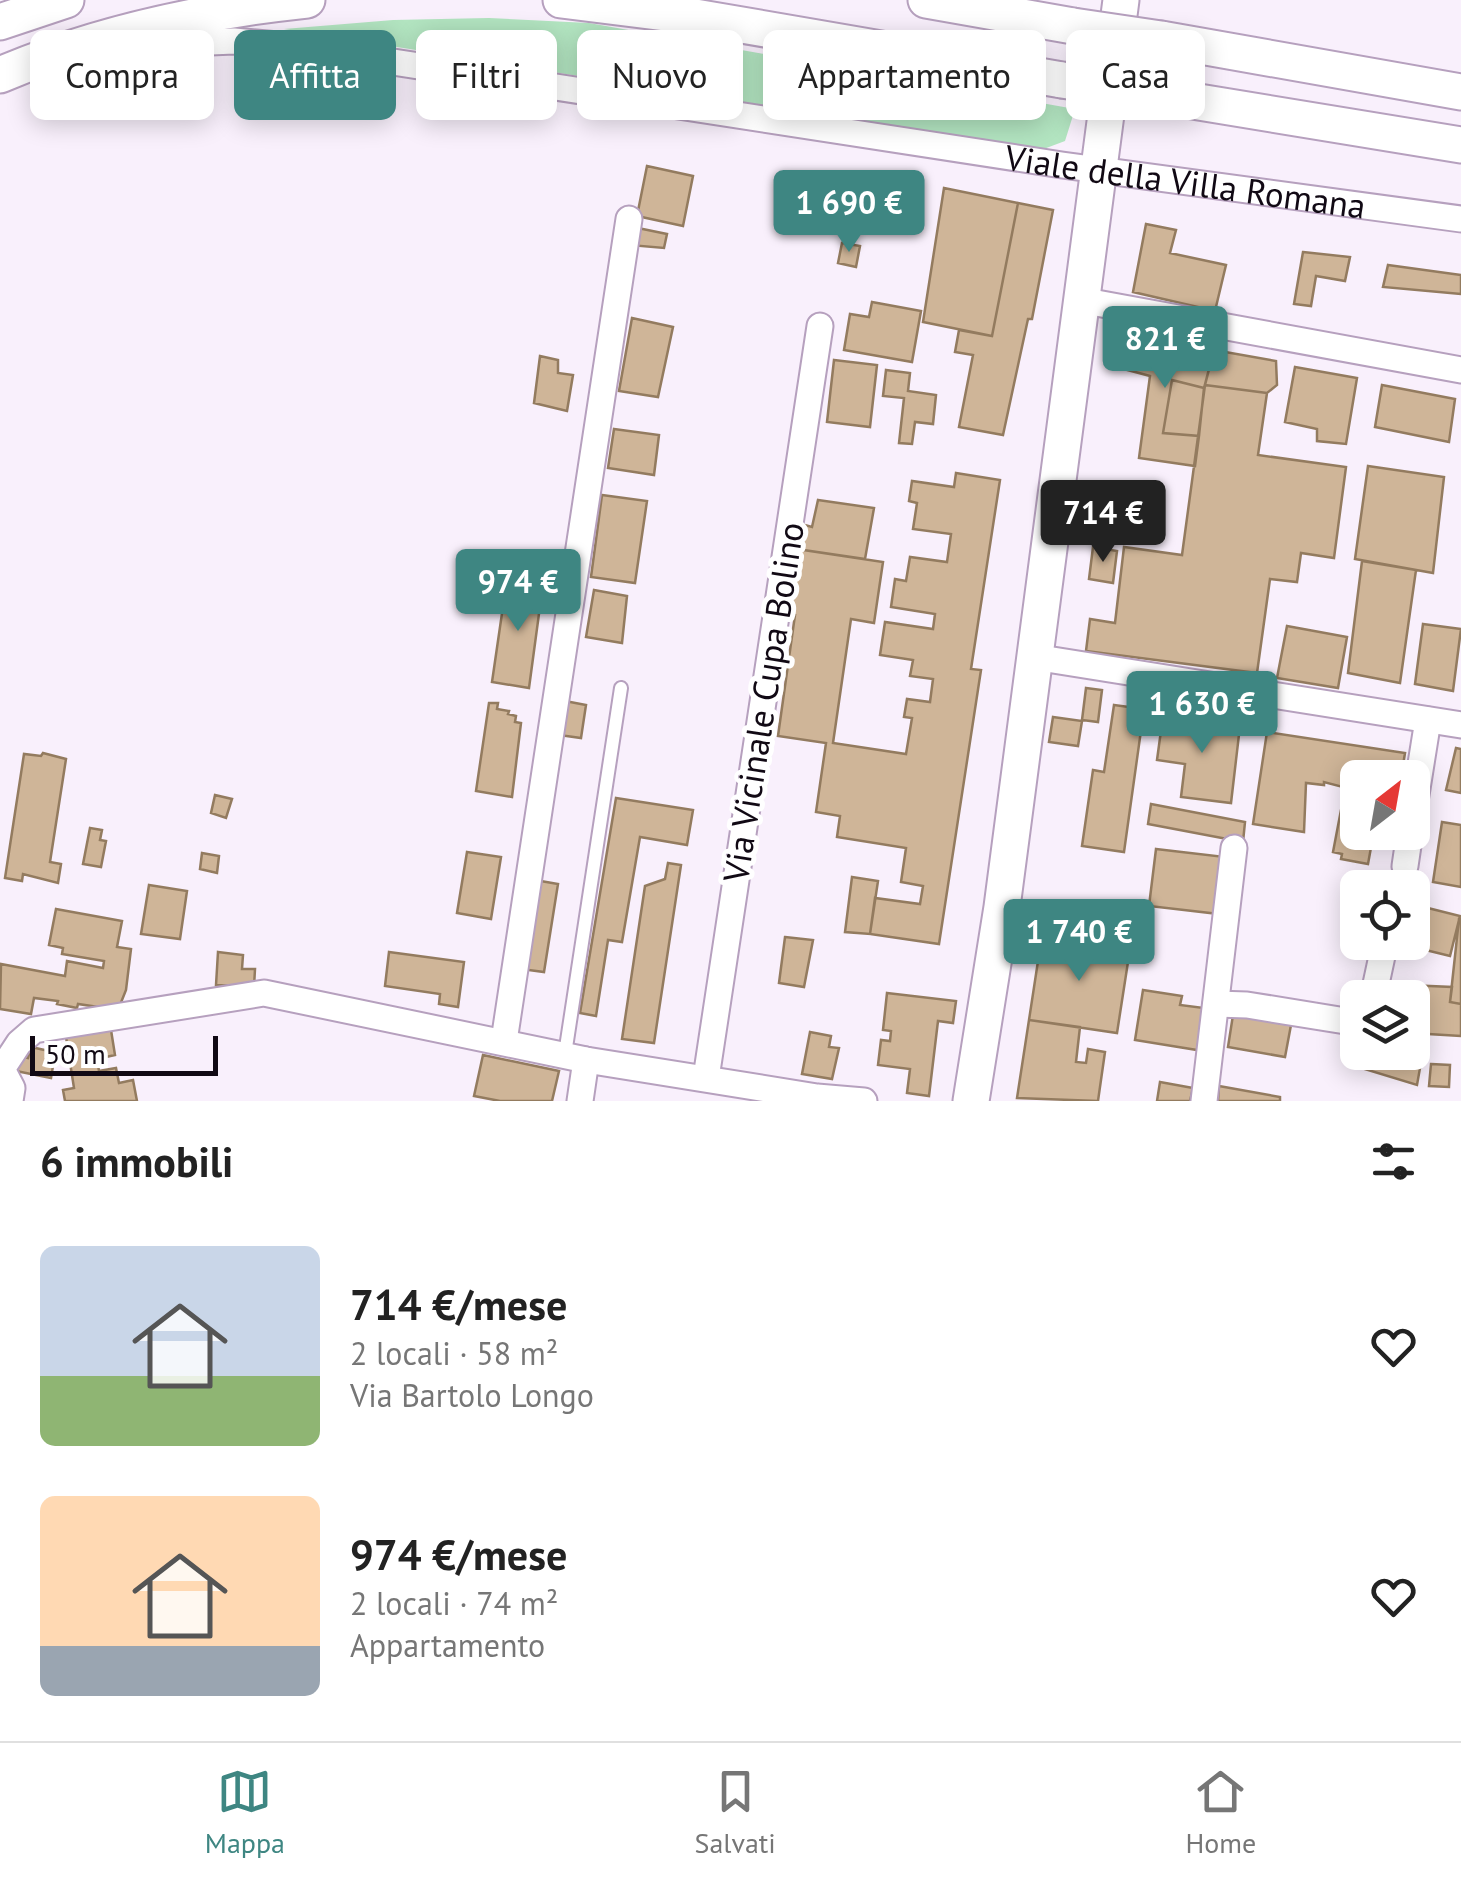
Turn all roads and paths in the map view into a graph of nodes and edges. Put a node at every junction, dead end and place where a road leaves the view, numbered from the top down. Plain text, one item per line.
1 (66, 0) edge
2 (307, 0) edge
3 (561, 0) edge
4 (926, 0) edge
5 (1122, 0) edge
6 (0, 22) edge
7 (140, 30) edge
8 (214, 42) edge
9 (30, 65) edge
10 (0, 76) edge
11 (1461, 92) edge
12 (1461, 145) edge
13 (1097, 170) junction
14 (629, 220) dead end
15 (1461, 220) edge
16 (610, 244) dead end
17 (1080, 300) junction
18 (820, 326) dead end
19 (1461, 370) edge
20 (1034, 658) junction
21 (621, 688) dead end
22 (1428, 720) junction
23 (1461, 726) edge
24 (1422, 760) edge
25 (1234, 848) dead end
26 (1216, 1004) junction
27 (1340, 1019) edge
28 (496, 1039) junction
29 (576, 1057) junction
30 (1, 1069) edge
31 (706, 1078) junction
32 (10, 1101) edge
33 (580, 1101) edge
34 (864, 1101) edge
35 (971, 1101) edge
36 (1204, 1101) edge

1 - 6 main road
2 - 7 main road, Viale della Villa Romana
3 - 12 main road, bridge
4 - 11 main road, bridge
5 - 13 main road
8 - 13 street, Viale della Villa Romana
9 - 10 main road, Viale della Villa Romana
13 - 15 street, Viale della Villa Romana
13 - 17 main road
14 - 28 street
16 - 28 street
17 - 19 street
17 - 20 main road
18 - 31 street, Via Vicinale Cupa Bolino
20 - 22 street
20 - 35 main road
21 - 29 lane
22 - 23 street
22 - 24 street
25 - 26 street
26 - 27 street
26 - 36 street
28 - 29 street
28 - 30 street
29 - 31 street
29 - 33 street
30 - 32 street
31 - 34 street

